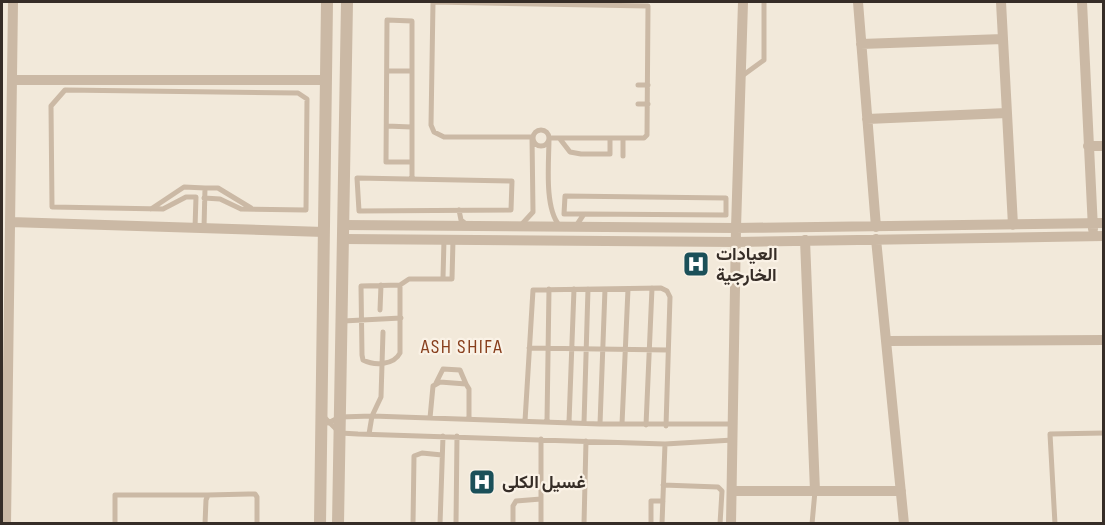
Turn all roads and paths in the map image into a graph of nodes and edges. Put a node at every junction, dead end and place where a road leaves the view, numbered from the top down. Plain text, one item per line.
1 (13, 2) edge
2 (327, 2) edge
3 (347, 2) edge
4 (433, 2) edge
5 (743, 2) edge
6 (764, 2) edge
7 (858, 2) edge
8 (1001, 2) edge
9 (1082, 2) edge
10 (1003, 39) junction
11 (861, 44) junction
12 (387, 71) junction
13 (412, 71) junction
14 (740, 77) junction
15 (12, 80) junction
16 (326, 80) junction
17 (638, 85) dead end
18 (648, 85) junction
19 (638, 104) dead end
20 (648, 104) junction
21 (1007, 113) junction
22 (867, 119) junction
23 (387, 126) junction
24 (411, 127) junction
25 (532, 137) junction
26 (549, 138) junction
27 (622, 138) junction
28 (560, 139) junction
29 (610, 139) junction
30 (1088, 146) junction
31 (1104, 146) edge
32 (622, 156) dead end
33 (412, 162) junction
34 (412, 179) junction
35 (197, 188) junction
36 (204, 188) junction
37 (196, 197) junction
38 (204, 198) junction
39 (253, 209) junction
40 (151, 210) junction
41 (459, 210) junction
42 (584, 214) junction
43 (702, 215) junction
44 (10, 222) junction
45 (1104, 223) edge
46 (1092, 224) junction
47 (344, 225) junction
48 (1013, 225) junction
49 (449, 226) junction
50 (468, 226) junction
51 (518, 226) junction
52 (576, 226) junction
53 (876, 226) junction
54 (560, 227) junction
55 (200, 228) junction
56 (710, 228) junction
57 (736, 228) junction
58 (324, 232) junction
59 (1098, 236) edge
60 (344, 239) junction
61 (876, 239) junction
62 (449, 240) junction
63 (805, 240) junction
64 (736, 242) junction
65 (443, 278) junction
66 (381, 285) junction
67 (400, 285) junction
68 (652, 288) junction
69 (549, 289) junction
70 (574, 289) junction
71 (588, 289) junction
72 (605, 289) junction
73 (628, 289) junction
74 (380, 310) dead end
75 (401, 318) junction
76 (322, 319) junction
77 (362, 320) junction
78 (342, 321) junction
79 (383, 332) dead end
80 (5, 337) edge
81 (1104, 340) edge
82 (886, 341) junction
83 (529, 348) junction
84 (548, 348) junction
85 (572, 349) junction
86 (586, 349) junction
87 (603, 349) junction
88 (625, 350) junction
89 (649, 350) junction
90 (668, 350) junction
91 (382, 363) junction
92 (436, 383) junction
93 (466, 384) junction
94 (372, 416) junction
95 (340, 417) junction
96 (430, 418) junction
97 (469, 419) junction
98 (525, 421) junction
99 (547, 421) junction
100 (324, 422) junction
101 (569, 422) junction
102 (584, 423) junction
103 (600, 424) junction
104 (622, 424) junction
105 (733, 424) junction
106 (646, 425) junction
107 (666, 426) junction
108 (340, 433) junction
109 (1104, 433) edge
110 (369, 434) junction
111 (443, 436) junction
112 (457, 436) junction
113 (542, 439) junction
114 (586, 441) junction
115 (733, 441) junction
116 (665, 444) junction
117 (442, 454) junction
118 (4, 478) edge
119 (663, 485) junction
120 (732, 491) junction
121 (815, 491) junction
122 (901, 491) junction
123 (4, 495) edge
124 (208, 495) junction
125 (541, 499) junction
126 (663, 501) junction
127 (6, 524) edge
128 (115, 524) edge
129 (205, 524) edge
130 (257, 524) edge
131 (320, 524) edge
132 (338, 524) edge
133 (413, 524) edge
134 (440, 524) edge
135 (456, 524) edge
136 (513, 524) edge
137 (541, 524) edge
138 (584, 524) edge
139 (651, 524) edge
140 (662, 524) edge
141 (720, 524) edge
142 (731, 524) edge
143 (812, 524) edge
144 (904, 524) edge
145 (1055, 524) edge

1 - 15 street
2 - 16 street
3 - 47 street
4 - 18 lane
4 - 25 lane
5 - 14 street
6 - 14 lane
7 - 11 street
8 - 10 street
9 - 30 street
10 - 11 street
10 - 21 street
11 - 22 street
12 - 13 lane
12 - 13 lane
12 - 23 lane
13 - 24 lane
14 - 57 street
15 - 16 street
15 - 44 street
16 - 58 street
17 - 18 lane
18 - 20 lane
19 - 20 lane
20 - 27 lane
21 - 22 street
21 - 48 street
22 - 53 street
23 - 24 lane
23 - 33 lane
24 - 33 lane
25 - 26 lane
25 - 26 lane
25 - 51 lane
26 - 28 lane
26 - 54 lane
27 - 29 lane
27 - 32 lane
28 - 29 lane
28 - 29 lane
30 - 31 street
30 - 46 street
33 - 34 lane
34 - 41 lane
34 - 41 lane
35 - 36 lane
35 - 37 lane
35 - 40 lane
36 - 38 lane
36 - 39 lane
37 - 40 lane
37 - 55 lane
38 - 39 lane
38 - 55 lane
39 - 40 lane
41 - 50 lane
42 - 43 lane
42 - 43 lane
42 - 52 lane
43 - 56 lane
44 - 55 street
44 - 80 street
45 - 46 street
46 - 48 street
46 - 59 street
47 - 49 street
47 - 60 street
48 - 53 street
49 - 50 street
49 - 62 street
50 - 51 street
51 - 54 street
52 - 54 street
52 - 56 street
53 - 57 street
55 - 58 street
56 - 57 street
57 - 64 street
58 - 76 street
59 - 61 street
60 - 62 street
60 - 78 street
61 - 63 street
61 - 82 street
62 - 64 street
62 - 65 lane
62 - 65 lane
63 - 64 street
63 - 121 street
64 - 105 street
65 - 67 lane
66 - 67 lane
66 - 74 lane
66 - 77 lane
67 - 75 lane
68 - 73 lane
68 - 89 lane
68 - 90 lane
69 - 70 lane
69 - 83 lane
69 - 84 lane
70 - 71 lane
70 - 85 lane
71 - 72 lane
71 - 86 lane
72 - 73 lane
72 - 87 lane
73 - 88 lane
75 - 77 lane
75 - 91 lane
76 - 78 street
76 - 100 street
77 - 78 lane
77 - 91 lane
78 - 95 street
79 - 91 lane
80 - 118 street
81 - 82 street
82 - 122 street
83 - 84 lane
83 - 98 lane
84 - 85 lane
84 - 99 lane
85 - 86 lane
85 - 101 lane
86 - 87 lane
86 - 102 lane
87 - 88 lane
87 - 103 lane
88 - 89 lane
88 - 104 lane
89 - 90 lane
89 - 106 lane
90 - 107 lane
91 - 94 lane
92 - 93 lane
92 - 93 lane
92 - 96 lane
93 - 97 lane
94 - 95 lane
94 - 96 lane
94 - 110 lane
95 - 100 lane
95 - 108 street
96 - 97 lane
97 - 98 lane
98 - 99 lane
99 - 101 lane
100 - 108 lane
100 - 131 street
101 - 102 lane
102 - 103 lane
103 - 104 lane
104 - 106 lane
105 - 107 lane
105 - 115 street
106 - 107 lane
108 - 110 lane
108 - 132 street
109 - 145 lane
110 - 111 lane
111 - 112 lane
111 - 117 lane
112 - 113 lane
112 - 135 lane
113 - 114 lane
113 - 125 lane
114 - 116 lane
114 - 138 lane
115 - 116 lane
115 - 120 street
116 - 119 lane
117 - 133 lane
117 - 134 lane
118 - 123 street
119 - 126 lane
119 - 141 lane
120 - 121 street
120 - 142 street
121 - 122 street
121 - 143 lane
122 - 144 street
123 - 127 street
124 - 128 lane
124 - 129 lane
124 - 130 lane
125 - 136 lane
125 - 137 lane
126 - 139 lane
126 - 140 lane

